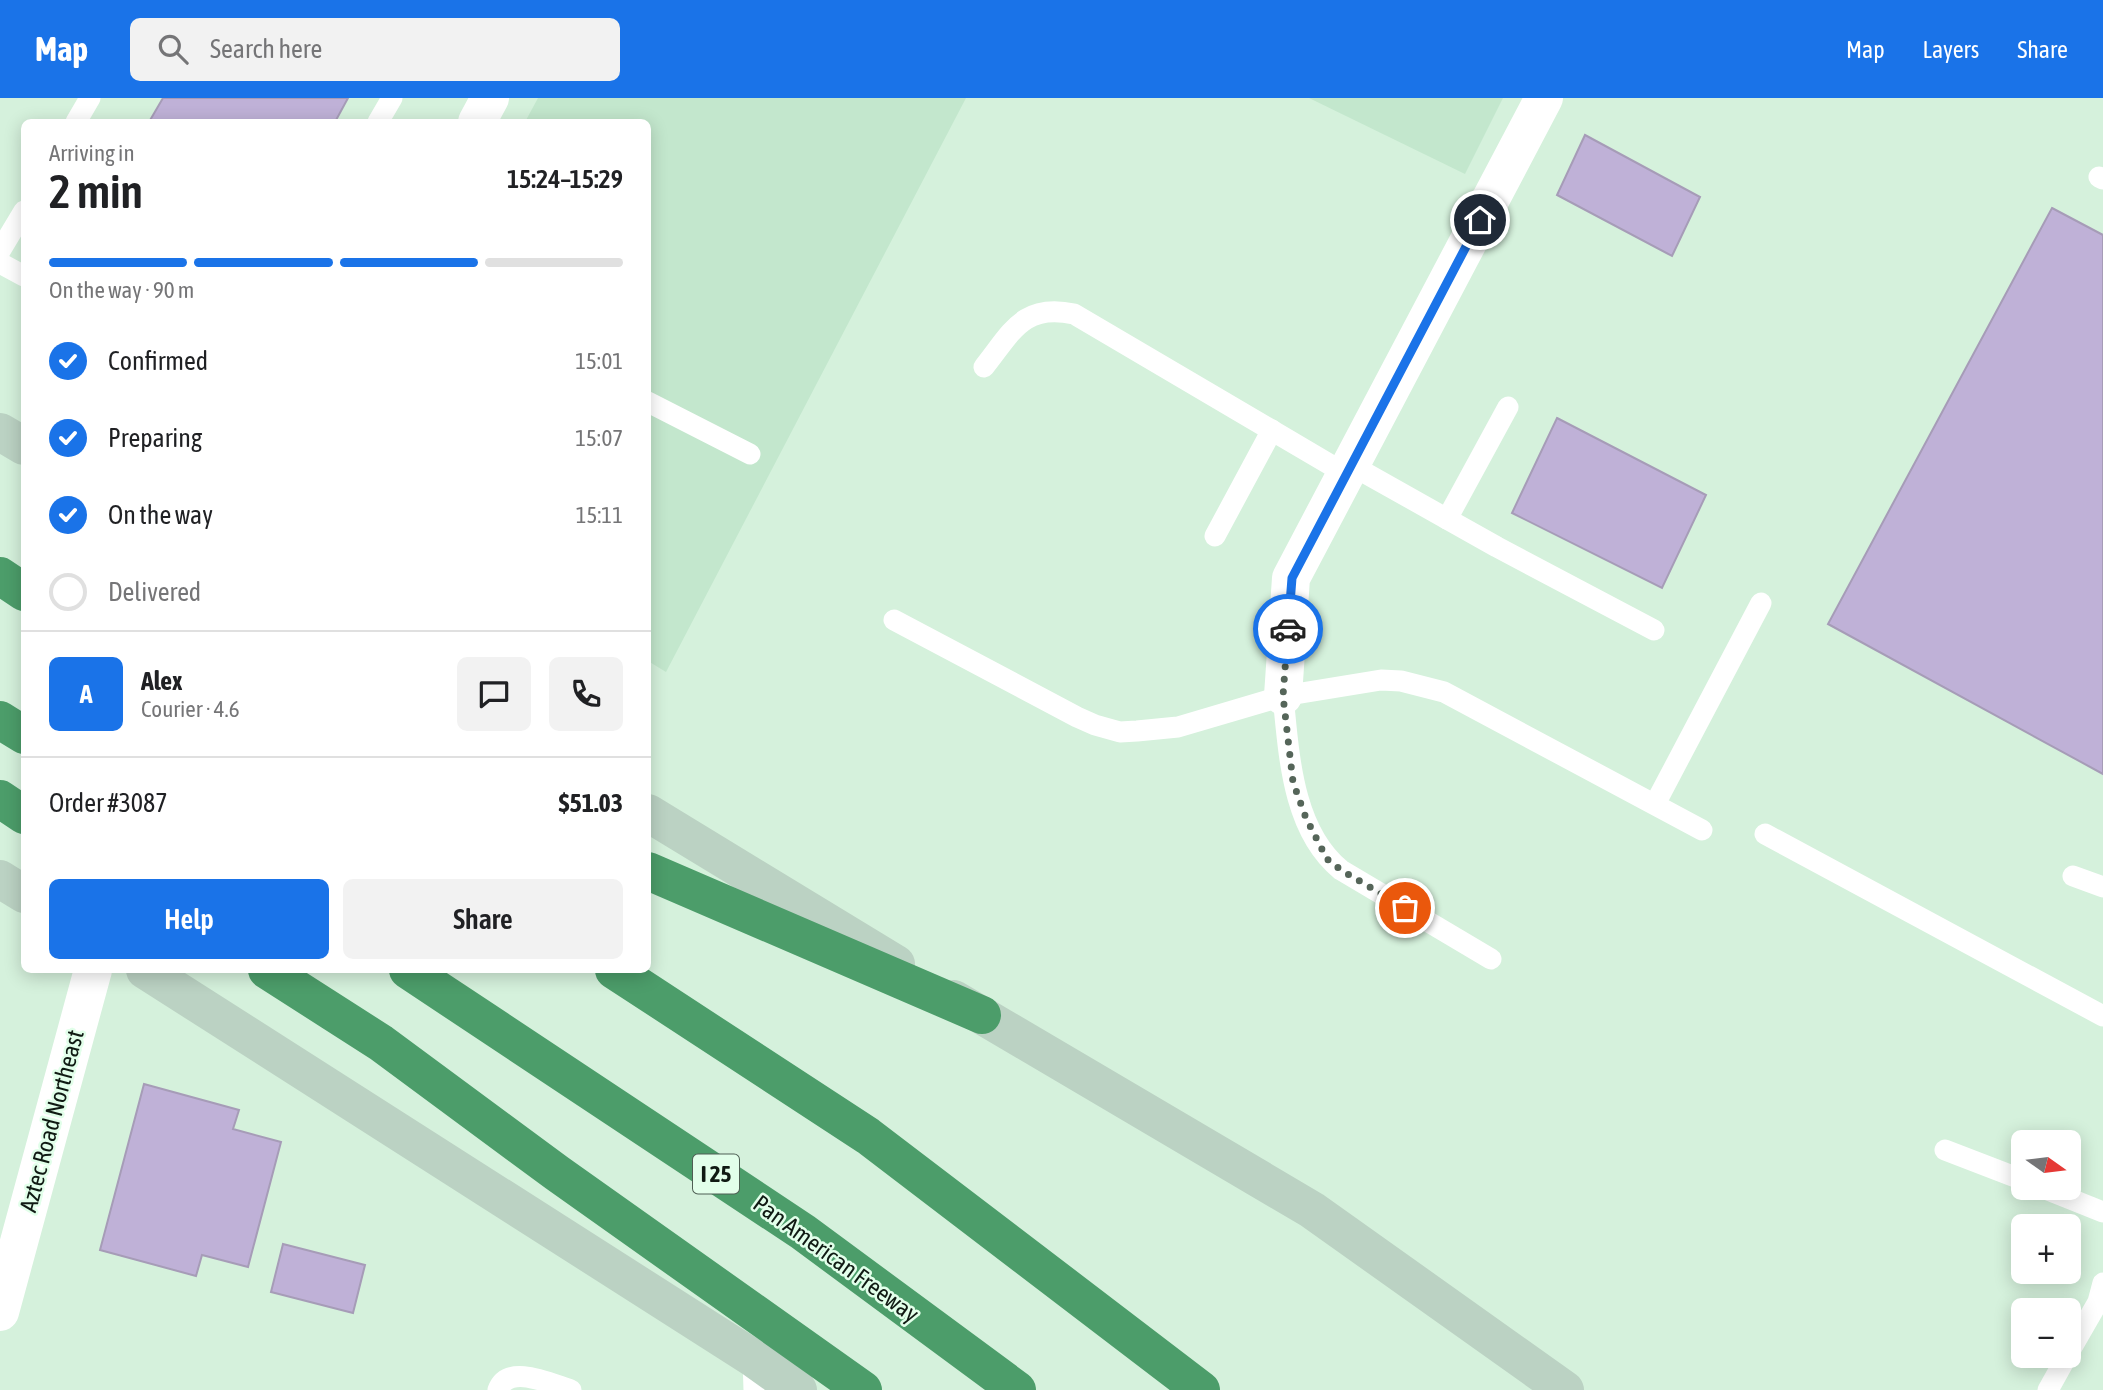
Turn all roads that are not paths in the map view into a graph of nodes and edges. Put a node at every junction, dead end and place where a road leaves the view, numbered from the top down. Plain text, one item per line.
1 (90, 98) edge
2 (392, 98) edge
3 (491, 98) edge
4 (1544, 98) edge
5 (78, 119) edge
6 (380, 119) edge
7 (479, 119) edge
8 (21, 216) edge
9 (0, 251) edge
10 (0, 263) edge
11 (21, 274) edge
12 (985, 367) dead end
13 (651, 404) edge
14 (1508, 407) dead end
15 (1272, 430) junction
16 (0, 432) edge
17 (21, 444) edge
18 (750, 454) dead end
19 (1349, 470) junction
20 (1447, 519) junction
21 (1215, 536) dead end
22 (0, 564) edge
23 (21, 574) edge
24 (0, 576) edge
25 (21, 590) edge
26 (1760, 603) dead end
27 (894, 620) dead end
28 (1654, 630) dead end
29 (1283, 696) junction
30 (0, 720) edge
31 (21, 733) edge
32 (0, 799) edge
33 (1655, 804) junction
34 (21, 813) edge
35 (651, 815) edge
36 (1702, 830) dead end
37 (1765, 834) dead end
38 (651, 872) edge
39 (2073, 876) dead end
40 (0, 879) edge
41 (2103, 887) edge
42 (21, 892) edge
43 (1491, 959) dead end
44 (92, 973) edge
45 (150, 973) edge
46 (272, 973) edge
47 (413, 973) edge
48 (619, 973) edge
49 (982, 1015) junction
50 (2103, 1016) edge
51 (1945, 1150) dead end
52 (2011, 1175) edge
53 (2073, 1200) edge
54 (2103, 1212) edge
55 (2103, 1283) edge
56 (0, 1312) edge
57 (2081, 1332) edge
58 (2061, 1368) edge
59 (753, 1374) edge
60 (498, 1390) edge
61 (571, 1390) edge
62 (798, 1390) edge
63 (863, 1390) edge
64 (1017, 1390) edge
65 (1201, 1390) edge
66 (1565, 1390) edge
67 (2048, 1390) edge

1 - 5 lane
2 - 6 lane
3 - 7 street
4 - 19 street
8 - 9 lane
10 - 11 lane
12 - 15 lane
13 - 18 lane
14 - 20 lane
15 - 19 lane
15 - 21 lane
16 - 17 main road
19 - 20 lane
19 - 29 street
20 - 28 lane
22 - 23 highway
24 - 25 highway
26 - 33 lane
27 - 29 lane
29 - 33 lane
29 - 43 lane
30 - 31 highway
32 - 34 highway
33 - 36 lane
35 - 49 main road
37 - 50 lane
38 - 49 highway
39 - 41 lane
40 - 42 main road
44 - 56 street, Aztec Road Northeast
45 - 59 main road
46 - 63 highway
47 - 64 highway, Pan American Freeway / I 25
48 - 65 highway
49 - 66 main road
51 - 52 lane
53 - 54 lane
55 - 57 lane
58 - 67 lane
59 - 62 main road
60 - 61 lane

